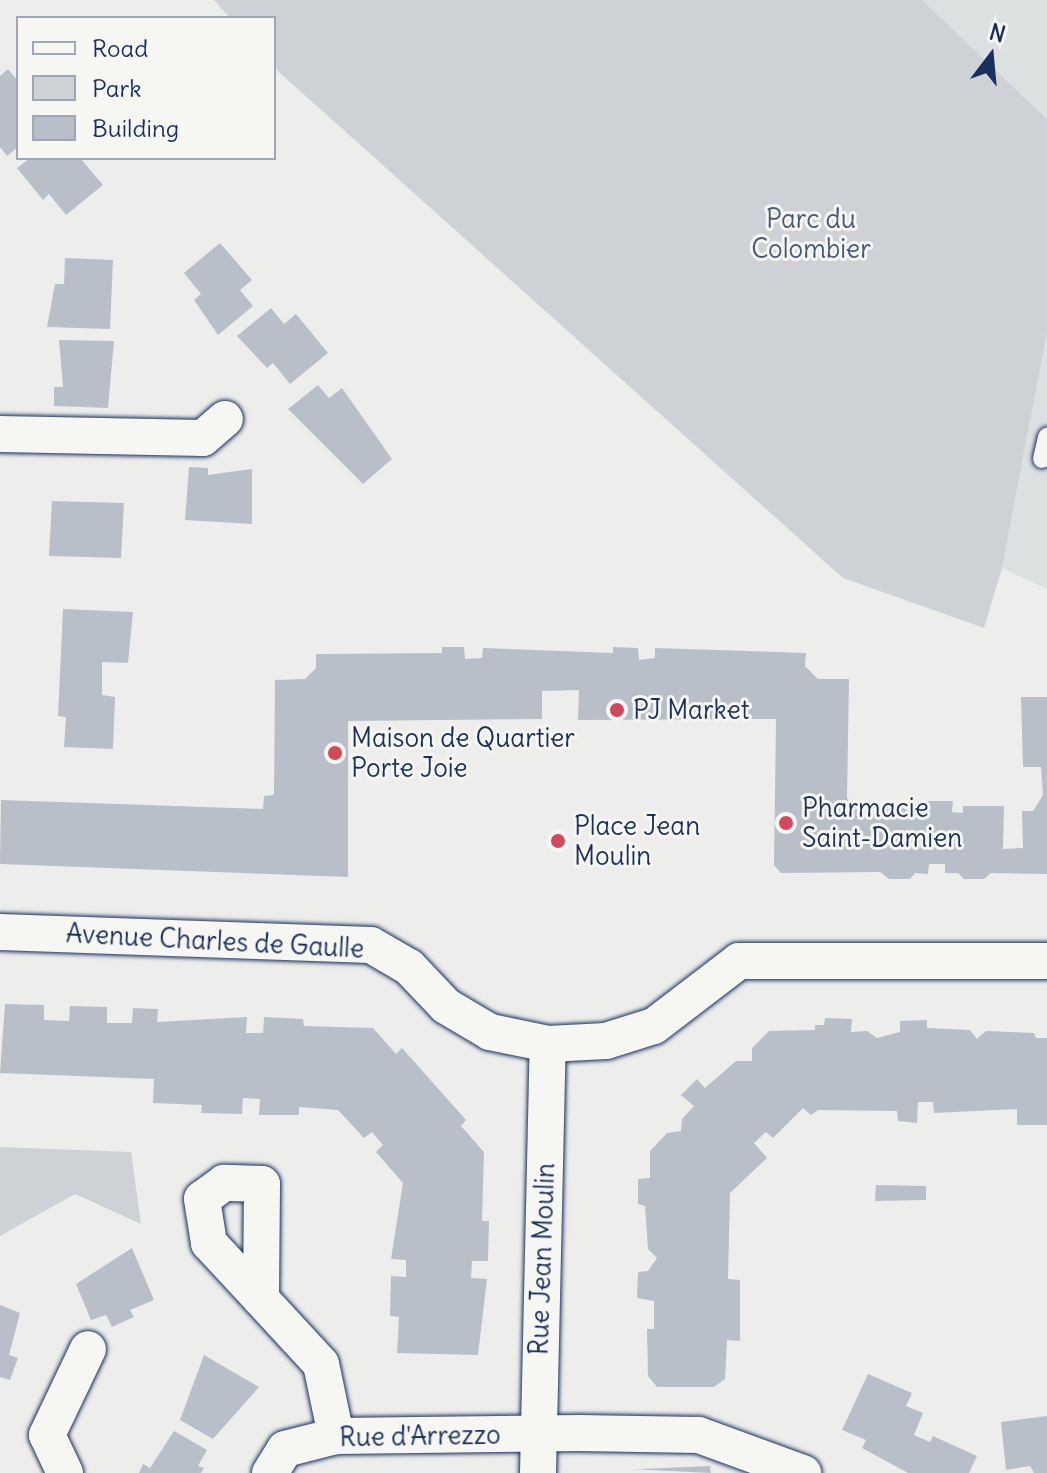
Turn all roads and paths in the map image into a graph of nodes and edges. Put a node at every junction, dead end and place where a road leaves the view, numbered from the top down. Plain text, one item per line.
1 (225, 419) dead end
2 (0, 434) edge
3 (1047, 437) edge
4 (1042, 459) dead end
5 (0, 932) edge
6 (1047, 961) edge
7 (548, 1044) junction
8 (261, 1299) dead end
9 (88, 1349) dead end
10 (536, 1433) junction
11 (336, 1436) junction
12 (65, 1473) edge
13 (270, 1473) edge
14 (538, 1473) edge
15 (803, 1473) edge

1 - 2 street
3 - 4 lane
5 - 7 street, Avenue Charles de Gaulle
6 - 7 street, Avenue Charles de Gaulle
7 - 10 street, Rue Jean Moulin
8 - 11 street
9 - 12 street
10 - 11 street, Rue d'Arrezzo
10 - 14 street, Rue Jean Moulin
10 - 15 street, Rue d'Arrezzo
11 - 13 street, Rue d'Arrezzo

